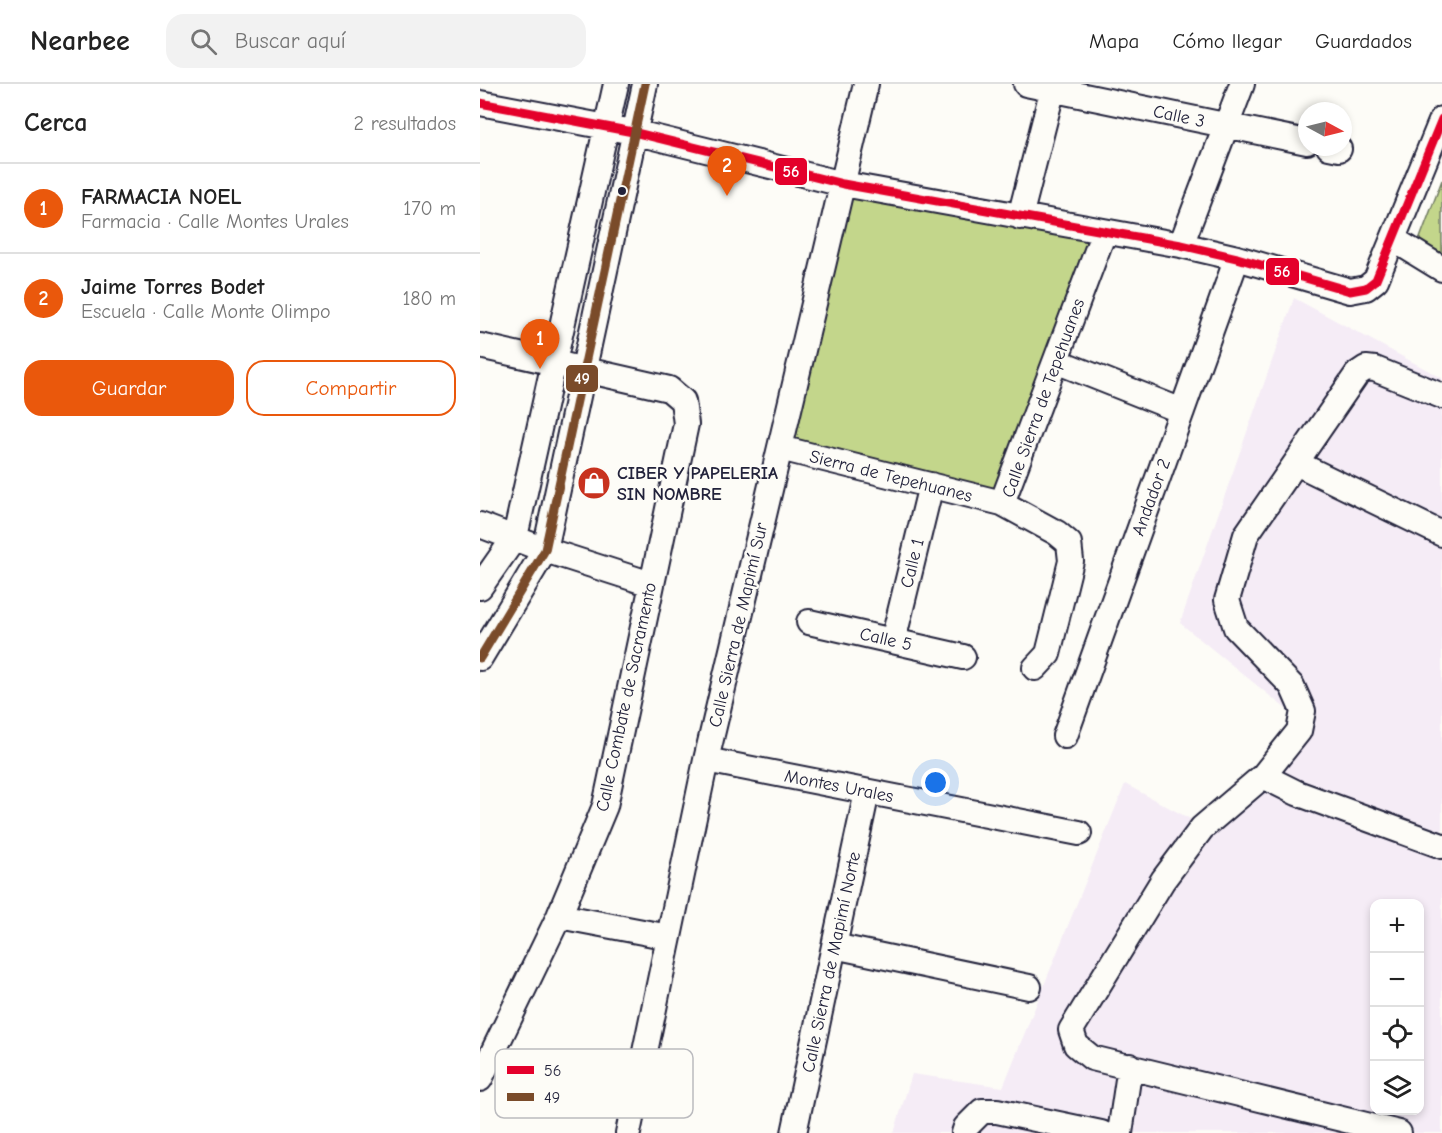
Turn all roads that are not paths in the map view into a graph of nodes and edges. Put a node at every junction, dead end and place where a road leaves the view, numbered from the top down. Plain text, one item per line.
1 (616, 84) edge
2 (645, 84) edge
3 (867, 84) edge
4 (1026, 84) edge
5 (1242, 84) edge
6 (1054, 87) edge
7 (480, 103) edge
8 (1442, 119) edge
9 (606, 126) junction
10 (1227, 126) junction
11 (633, 132) junction
12 (1298, 140) edge
13 (843, 184) junction
14 (1020, 216) junction
15 (1104, 232) junction
16 (1393, 239) junction
17 (1181, 245) junction
18 (1237, 258) junction
19 (1442, 269) edge
20 (480, 346) edge
21 (1056, 361) junction
22 (552, 362) junction
23 (582, 370) junction
24 (1442, 396) edge
25 (1182, 411) junction
26 (780, 448) junction
27 (1296, 463) junction
28 (931, 485) junction
29 (1002, 503) junction
30 (480, 525) edge
31 (1442, 534) edge
32 (515, 537) junction
33 (545, 550) junction
34 (651, 584) junction
35 (480, 587) edge
36 (809, 622) dead end
37 (893, 641) junction
38 (963, 657) dead end
39 (480, 658) edge
40 (1035, 668) dead end
41 (1065, 736) dead end
42 (706, 760) junction
43 (1263, 777) junction
44 (867, 792) junction
45 (1079, 833) dead end
46 (1442, 846) edge
47 (559, 916) junction
48 (669, 937) junction
49 (834, 946) junction
50 (1029, 987) dead end
51 (646, 1049) edge
52 (1130, 1066) junction
53 (480, 1079) edge
54 (631, 1118) edge
55 (628, 1133) edge
56 (794, 1133) edge
57 (964, 1133) edge
58 (1101, 1133) edge
59 (1120, 1133) edge
60 (1399, 1133) edge

1 - 9 street
2 - 11 street
3 - 13 street, Calle Sierra de Mapimí Sur
4 - 6 street, Calle 3
5 - 10 street
6 - 10 street, Calle 3
6 - 14 street
7 - 9 street
8 - 16 street
9 - 11 street
9 - 22 street
10 - 12 street, Calle 3
10 - 17 street
11 - 13 street
11 - 23 street
13 - 14 street
13 - 26 street, Calle Sierra de Mapimí Sur
14 - 15 street
15 - 17 street
15 - 21 street, Calle Sierra de Tepehuanes
16 - 18 street
16 - 19 street
17 - 18 street
18 - 25 street, Andador 2
20 - 22 street
21 - 25 street
21 - 29 street, Calle Sierra de Tepehuanes
22 - 23 street
22 - 32 street
23 - 33 street
23 - 34 street, Calle Combate de Sacramento
24 - 27 street
25 - 41 street, Andador 2
26 - 28 street, Sierra de Tepehuanes
26 - 42 street, Calle Sierra de Mapimí Sur
27 - 31 street
27 - 43 street
28 - 29 street, Sierra de Tepehuanes
28 - 37 street, Calle 1
29 - 40 street, Calle Sierra de Tepehuanes
30 - 32 street
32 - 33 street
32 - 35 street
33 - 34 street
33 - 39 street
34 - 47 street, Calle Combate de Sacramento
36 - 37 street, Calle 5
37 - 38 street, Calle 5
42 - 44 street, Montes Urales
42 - 48 street, Calle Sierra de Mapimí Sur
43 - 46 street
43 - 52 street
44 - 45 street, Montes Urales
44 - 49 street, Calle Sierra de Mapimí Norte
47 - 48 street
47 - 53 street, Calle Combate de Sacramento
48 - 51 street, Calle Sierra de Mapimí Sur
49 - 50 street
49 - 56 street, Calle Sierra de Mapimí Norte
52 - 59 street
52 - 60 street
54 - 55 street, Calle Sierra de Mapimí Sur
57 - 58 street

